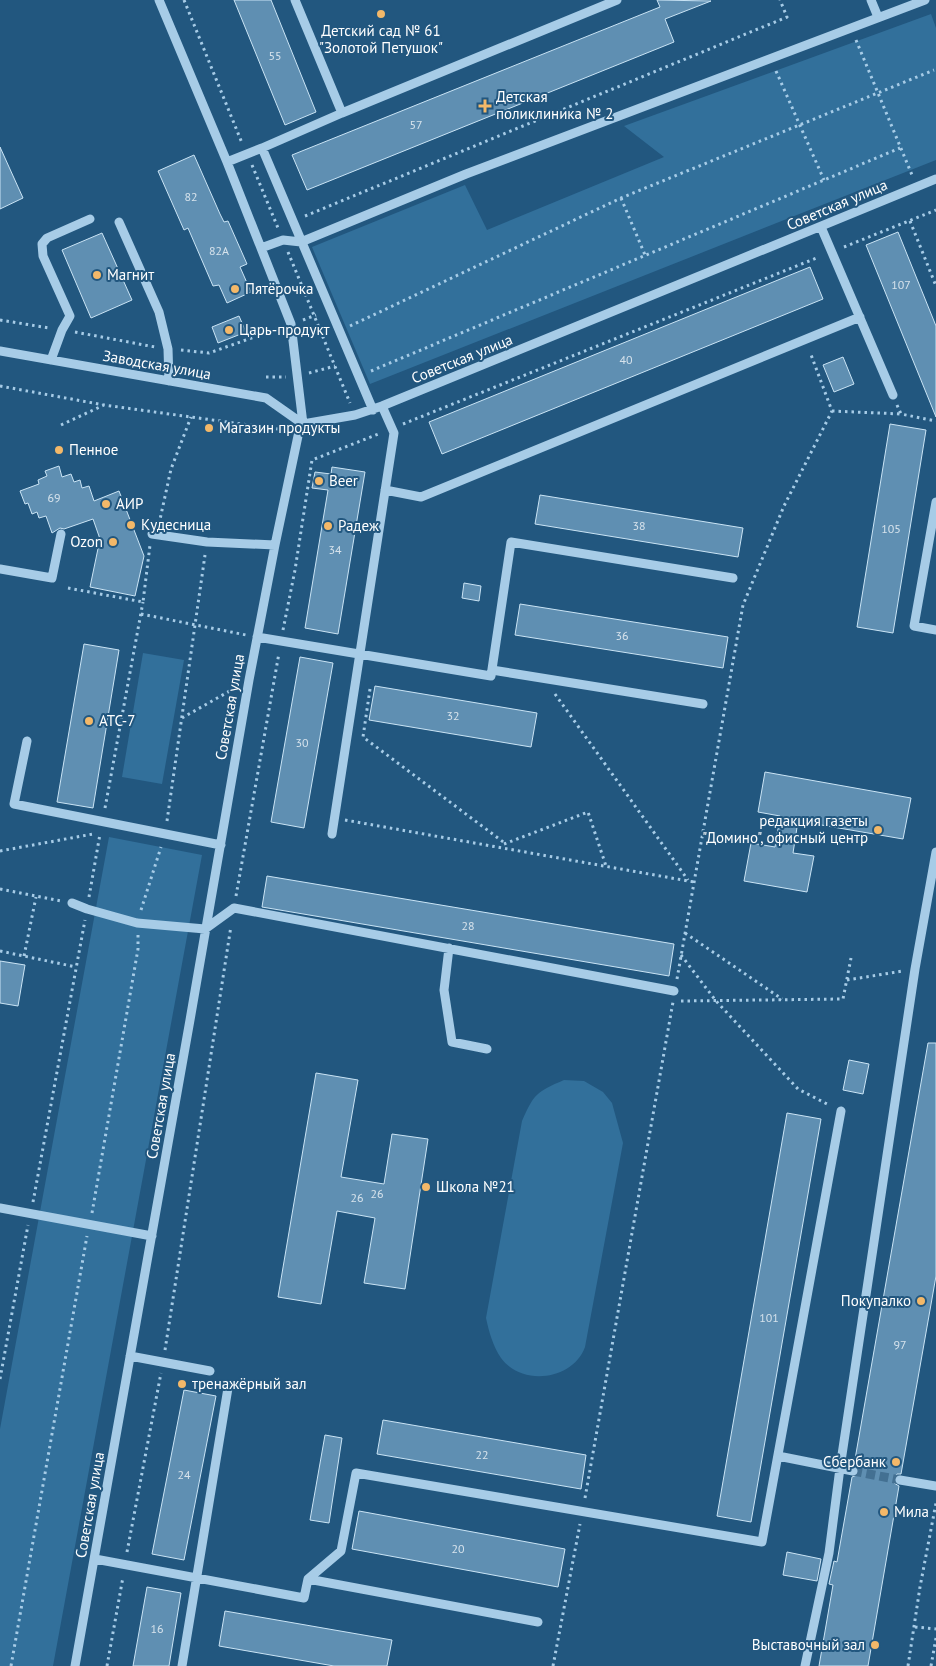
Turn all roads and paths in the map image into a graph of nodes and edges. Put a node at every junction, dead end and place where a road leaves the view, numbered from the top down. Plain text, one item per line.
1 (159, 0) edge
2 (184, 0) edge
3 (295, 0) edge
4 (618, 0) edge
5 (780, 0) edge
6 (872, 0) edge
7 (925, 0) edge
8 (878, 17) junction
9 (851, 28) junction
10 (771, 59) junction
11 (934, 70) dead end
12 (877, 93) junction
13 (342, 112) junction
14 (800, 125) junction
15 (262, 148) junction
16 (900, 148) junction
17 (247, 154) junction
18 (227, 162) junction
19 (936, 179) edge
20 (824, 180) junction
21 (917, 187) junction
22 (621, 198) junction
23 (936, 210) edge
24 (90, 219) dead end
25 (910, 220) junction
26 (293, 221) junction
27 (119, 222) dead end
28 (821, 227) junction
29 (283, 240) junction
30 (301, 242) junction
31 (261, 248) junction
32 (831, 252) junction
33 (645, 256) junction
34 (936, 286) edge
35 (860, 317) junction
36 (339, 331) junction
37 (0, 350) edge
38 (51, 360) junction
39 (359, 376) junction
40 (169, 381) junction
41 (0, 386) edge
42 (893, 395) joint
43 (350, 403) dead end
44 (104, 405) junction
45 (382, 406) junction
46 (373, 410) junction
47 (832, 410) dead end
48 (901, 414) junction
49 (191, 417) junction
50 (936, 421) edge
51 (303, 424) junction
52 (61, 425) dead end
53 (392, 428) junction
54 (278, 429) dead end
55 (312, 460) dead end
56 (385, 490) junction
57 (936, 502) edge
58 (61, 534) dead end
59 (154, 535) junction
60 (207, 542) junction
61 (275, 545) junction
62 (0, 569) edge
63 (733, 578) dead end
64 (68, 588) dead end
65 (143, 602) junction
66 (141, 614) junction
67 (196, 625) junction
68 (936, 630) edge
69 (257, 637) junction
70 (360, 655) junction
71 (492, 670) junction
72 (544, 679) junction
73 (249, 680) junction
74 (371, 684) dead end
75 (703, 704) dead end
76 (182, 718) junction
77 (27, 741) dead end
78 (334, 818) junction
79 (103, 822) junction
80 (101, 833) junction
81 (165, 834) junction
82 (332, 834) dead end
83 (506, 844) junction
84 (221, 845) junction
85 (498, 847) junction
86 (0, 851) edge
87 (936, 852) edge
88 (606, 866) junction
89 (934, 876) edge
90 (688, 881) junction
91 (694, 882) dead end
92 (0, 890) edge
93 (36, 897) junction
94 (72, 903) joint
95 (87, 909) junction
96 (137, 923) junction
97 (205, 930) junction
98 (685, 933) dead end
99 (449, 948) junction
100 (0, 951) edge
101 (681, 955) dead end
102 (24, 956) junction
103 (851, 958) dead end
104 (76, 967) junction
105 (915, 970) junction
106 (847, 980) junction
107 (674, 991) dead end
108 (782, 1000) junction
109 (673, 1001) dead end
110 (716, 1001) junction
111 (487, 1049) dead end
112 (841, 1111) joint
113 (0, 1208) edge
114 (30, 1214) junction
115 (89, 1225) junction
116 (152, 1236) junction
117 (130, 1356) junction
118 (163, 1362) junction
119 (210, 1371) dead end
120 (0, 1380) edge
121 (228, 1388) dead end
122 (778, 1456) junction
123 (840, 1468) junction
124 (853, 1471) tunnel mouth
125 (900, 1480) tunnel mouth
126 (936, 1486) edge
127 (936, 1503) edge
128 (94, 1559) junction
129 (125, 1564) junction
130 (196, 1578) junction
131 (308, 1579) junction
132 (538, 1622) dead end
133 (915, 1627) junction
134 (936, 1629) edge
135 (936, 1638) edge
136 (11, 1666) edge
137 (75, 1666) edge
138 (107, 1666) edge
139 (182, 1666) edge
140 (805, 1666) edge
141 (908, 1666) edge
142 (931, 1666) edge

1 - 18 street
2 - 17 path
3 - 13 street
4 - 13 street
5 - 26 path
6 - 8 street
7 - 8 street
8 - 9 street
9 - 10 street
9 - 12 path
10 - 14 path
10 - 30 street
11 - 12 path
12 - 14 path
12 - 16 path
13 - 15 street
14 - 20 path
14 - 22 path
15 - 17 street
15 - 26 street
16 - 20 path
16 - 21 path
17 - 18 street
17 - 29 path
18 - 31 street
19 - 21 street, Советская улица
20 - 33 path
21 - 28 street, Советская улица
22 - 33 path
22 - 36 path
23 - 25 path
24 - 38 street
25 - 32 path
25 - 34 path
26 - 30 street
27 - 40 street
28 - 32 street
28 - 45 street, Советская улица
29 - 30 street
29 - 31 street
29 - 43 path
30 - 36 street
31 - 51 street
32 - 35 street
32 - 53 path
33 - 39 path
35 - 42 street
35 - 56 street
36 - 39 street
37 - 38 street, Заводская улица
38 - 40 street, Заводская улица
39 - 46 street
40 - 51 street, Заводская улица
41 - 44 path
42 - 48 path
44 - 49 path
44 - 52 path
45 - 46 street, Советская улица
45 - 53 street
46 - 51 street, Советская улица
47 - 48 path
48 - 50 path
49 - 54 path
49 - 59 path
51 - 61 street, Советская улица
53 - 55 path
53 - 56 street
56 - 70 street
57 - 68 street
58 - 62 street
59 - 60 street
59 - 65 path
60 - 61 street
60 - 67 path
61 - 69 street, Советская улица
63 - 71 street
64 - 65 path
65 - 66 path
66 - 67 path
66 - 79 path
67 - 69 path
67 - 76 path
69 - 70 street
69 - 73 street, Советская улица
70 - 71 street
70 - 78 street
71 - 72 street
72 - 75 street
72 - 90 path
73 - 76 path
73 - 84 street, Советская улица
74 - 83 path
76 - 81 path
77 - 79 street
78 - 82 street
78 - 85 path
79 - 80 path
79 - 81 street
80 - 86 path
80 - 95 path
81 - 84 street
81 - 96 path
83 - 85 path
83 - 88 path
84 - 97 street, Советская улица
85 - 88 path
87 - 89 street
88 - 90 path
89 - 105 street
90 - 91 path
92 - 93 path
93 - 94 path
93 - 102 path
94 - 95 street
95 - 96 street
95 - 104 path
96 - 97 street
96 - 115 path
97 - 99 street
97 - 116 street, Советская улица
98 - 108 path
99 - 107 street
99 - 111 street
100 - 102 path
101 - 110 path
102 - 104 path
103 - 106 path
104 - 114 path
105 - 106 path
105 - 123 street
106 - 108 path
108 - 110 path
109 - 110 path
110 - 112 path
112 - 122 street
113 - 114 street
114 - 115 street
114 - 120 path
115 - 116 street
115 - 136 path
116 - 117 street, Советская улица
117 - 118 street
117 - 128 street, Советская улица
118 - 119 street
118 - 129 path
121 - 130 street
122 - 123 street
122 - 131 street
123 - 124 street
123 - 140 street
125 - 126 street
127 - 133 path
128 - 129 street
128 - 137 street, Советская улица
129 - 130 street
129 - 138 path
130 - 131 street
130 - 139 street
131 - 132 street
133 - 134 path
133 - 141 path
135 - 142 path

